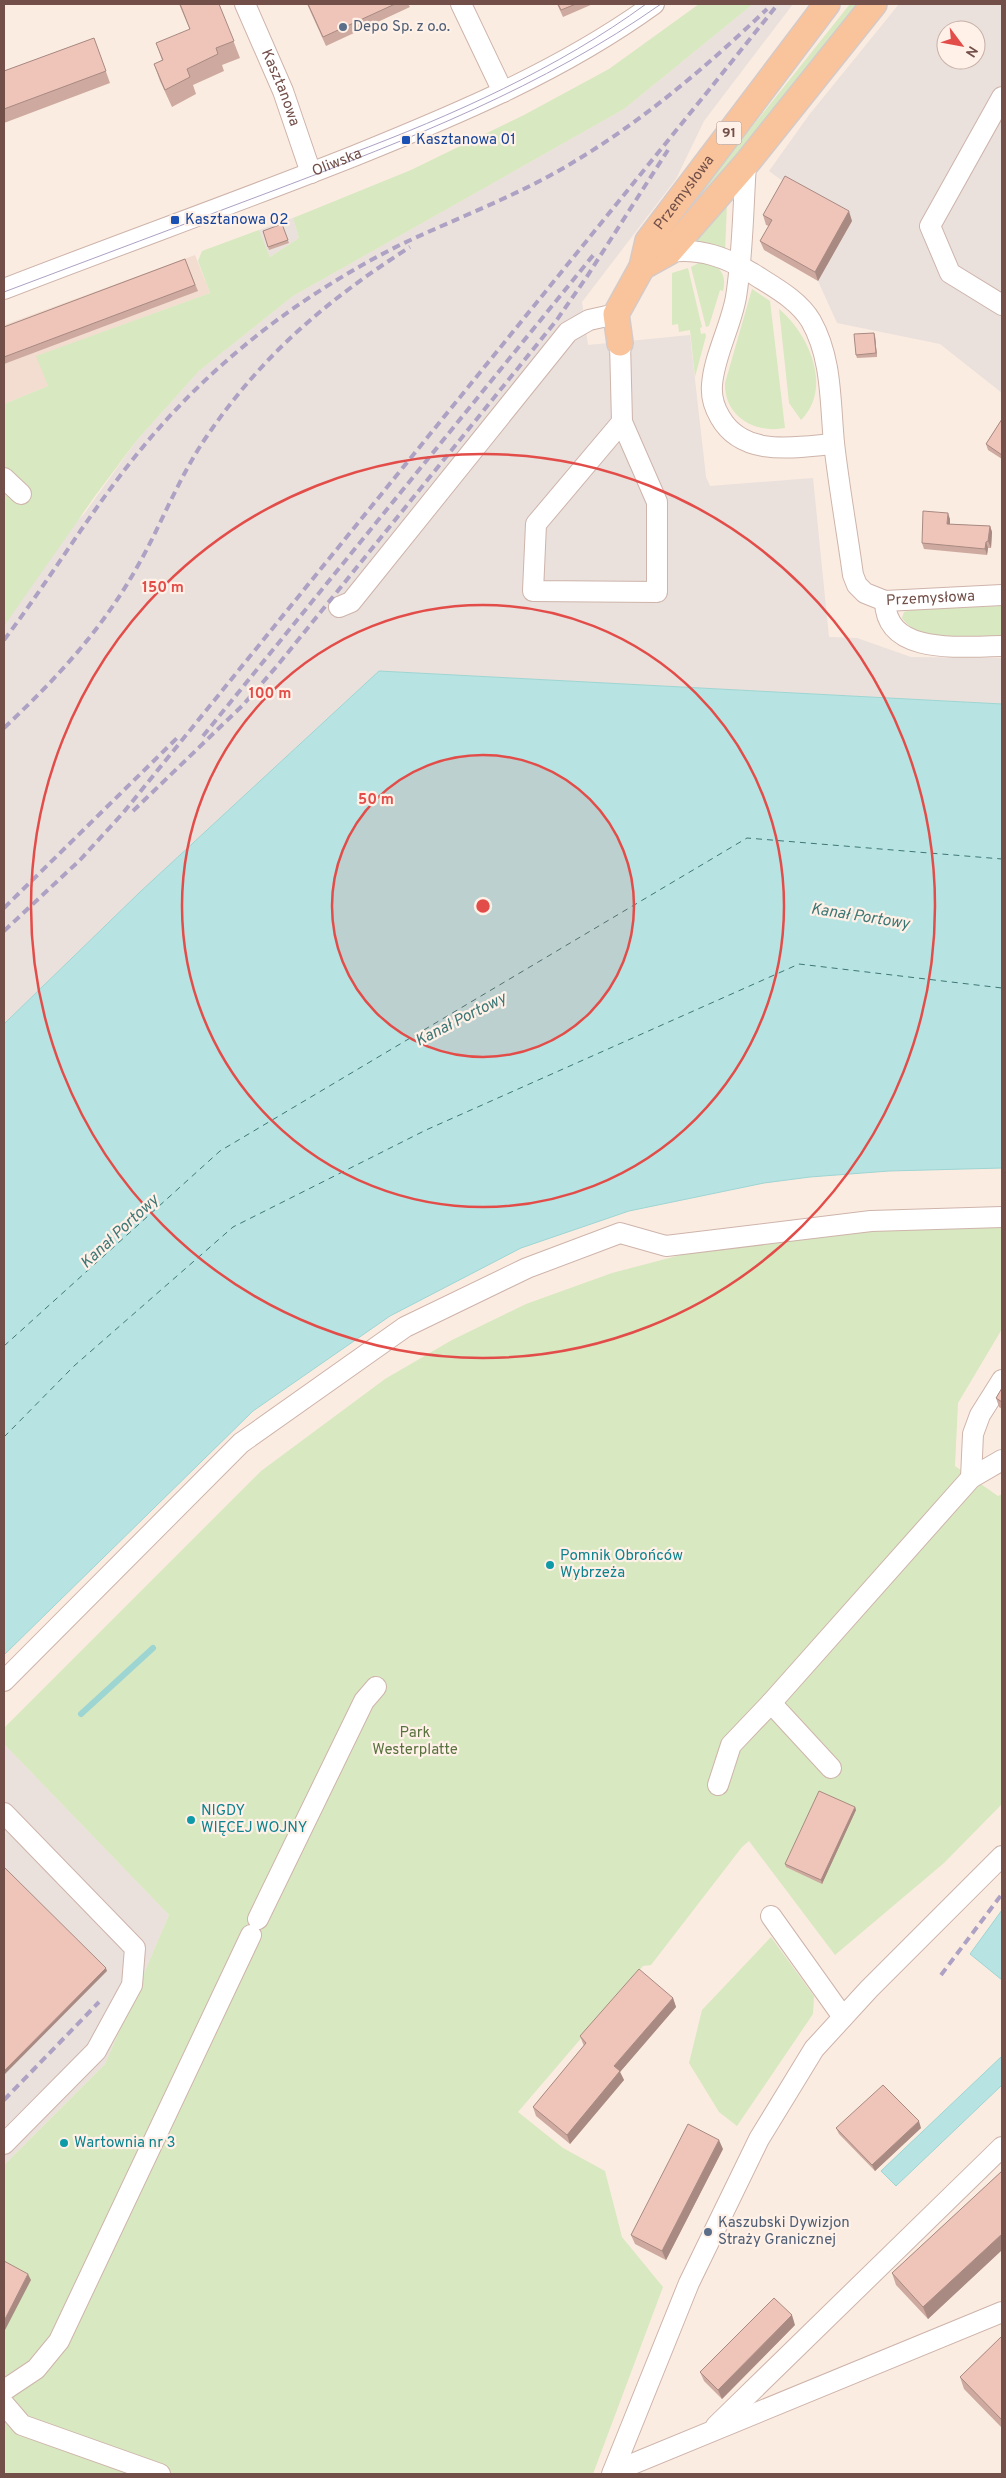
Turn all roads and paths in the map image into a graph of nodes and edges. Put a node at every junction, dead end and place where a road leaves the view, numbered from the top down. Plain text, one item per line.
1 (245, 4) edge
2 (461, 4) edge
3 (654, 4) edge
4 (827, 4) edge
5 (874, 4) edge
6 (503, 92) junction
7 (1002, 97) edge
8 (746, 164) junction
9 (311, 173) junction
10 (669, 252) junction
11 (739, 266) junction
12 (642, 268) junction
13 (4, 289) edge
14 (1002, 304) edge
15 (616, 314) junction
16 (620, 342) joint
17 (622, 422) junction
18 (834, 444) junction
19 (4, 478) edge
20 (21, 494) dead end
21 (1002, 595) edge
22 (885, 601) junction
23 (339, 606) dead end
24 (1002, 646) edge
25 (1002, 1217) edge
26 (1002, 1380) edge
27 (1002, 1460) edge
28 (971, 1478) junction
29 (4, 1680) edge
30 (376, 1687) dead end
31 (771, 1703) junction
32 (831, 1768) dead end
33 (718, 1785) dead end
34 (4, 1813) edge
35 (1002, 1856) edge
36 (771, 1916) dead end
37 (844, 2018) junction
38 (4, 2144) edge
39 (1002, 2147) edge
40 (1002, 2312) edge
41 (5, 2396) edge
42 (707, 2435) junction
43 (612, 2473) edge
44 (160, 2474) edge

1 - 9 street, Kasztanowa
2 - 6 street
3 - 6 street, Oliwska
4 - 12 main road, Przemysłowa / 91
5 - 8 main road, Przemysłowa
6 - 9 street, Oliwska
7 - 14 street
8 - 10 main road, Przemysłowa
8 - 11 street
9 - 13 street, Oliwska
10 - 11 street, Przemysłowa
10 - 12 main road, Przemysłowa
11 - 18 street, Przemysłowa
11 - 18 street
12 - 15 main road, Przemysłowa / 91
15 - 16 main road
15 - 23 street
16 - 17 street
17 - 17 street
18 - 22 street, Przemysłowa
19 - 20 street
21 - 22 street, Przemysłowa
22 - 24 street
25 - 29 street
26 - 28 street
27 - 28 street
28 - 31 street
30 - 41 street
31 - 32 street
31 - 33 street
34 - 38 street
35 - 37 street
36 - 37 street
37 - 43 street
39 - 42 street
40 - 42 street
41 - 44 street
42 - 43 street

